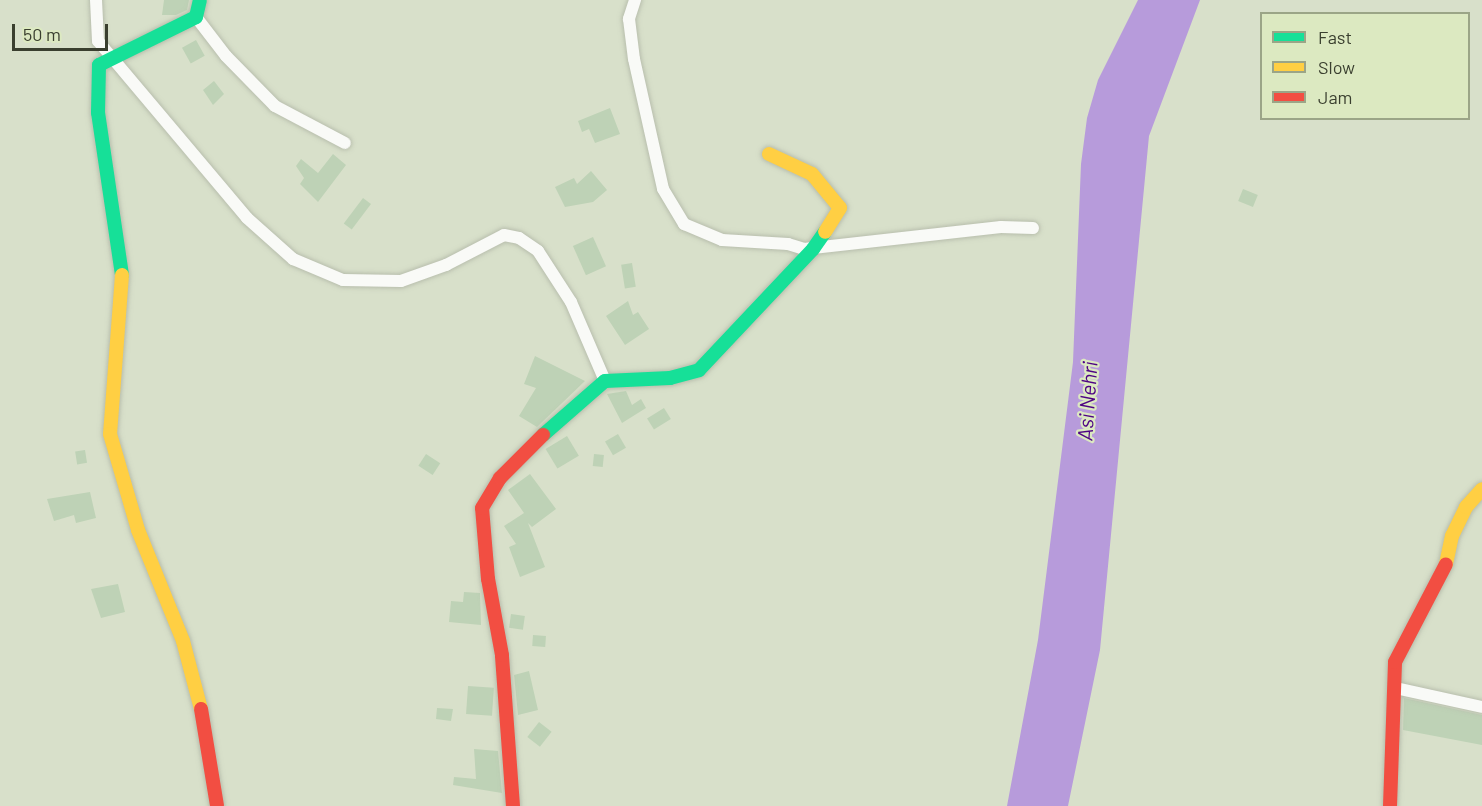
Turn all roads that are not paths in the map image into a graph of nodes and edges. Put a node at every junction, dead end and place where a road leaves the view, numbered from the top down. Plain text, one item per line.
1 (96, 0) edge
2 (200, 0) edge
3 (635, 0) edge
4 (196, 17) junction
5 (112, 57) junction
6 (345, 143) dead end
7 (769, 154) dead end
8 (1033, 228) dead end
9 (813, 249) junction
10 (605, 381) junction
11 (1482, 489) edge
12 (1395, 688) junction
13 (1482, 707) edge
14 (217, 806) edge
15 (513, 806) edge
16 (1390, 806) edge

1 - 5 street
2 - 4 street
3 - 9 street
4 - 5 street
4 - 6 street
5 - 10 street
5 - 14 street
7 - 9 street
8 - 9 street
9 - 10 street
10 - 15 street
11 - 12 street
12 - 13 street
12 - 16 street

